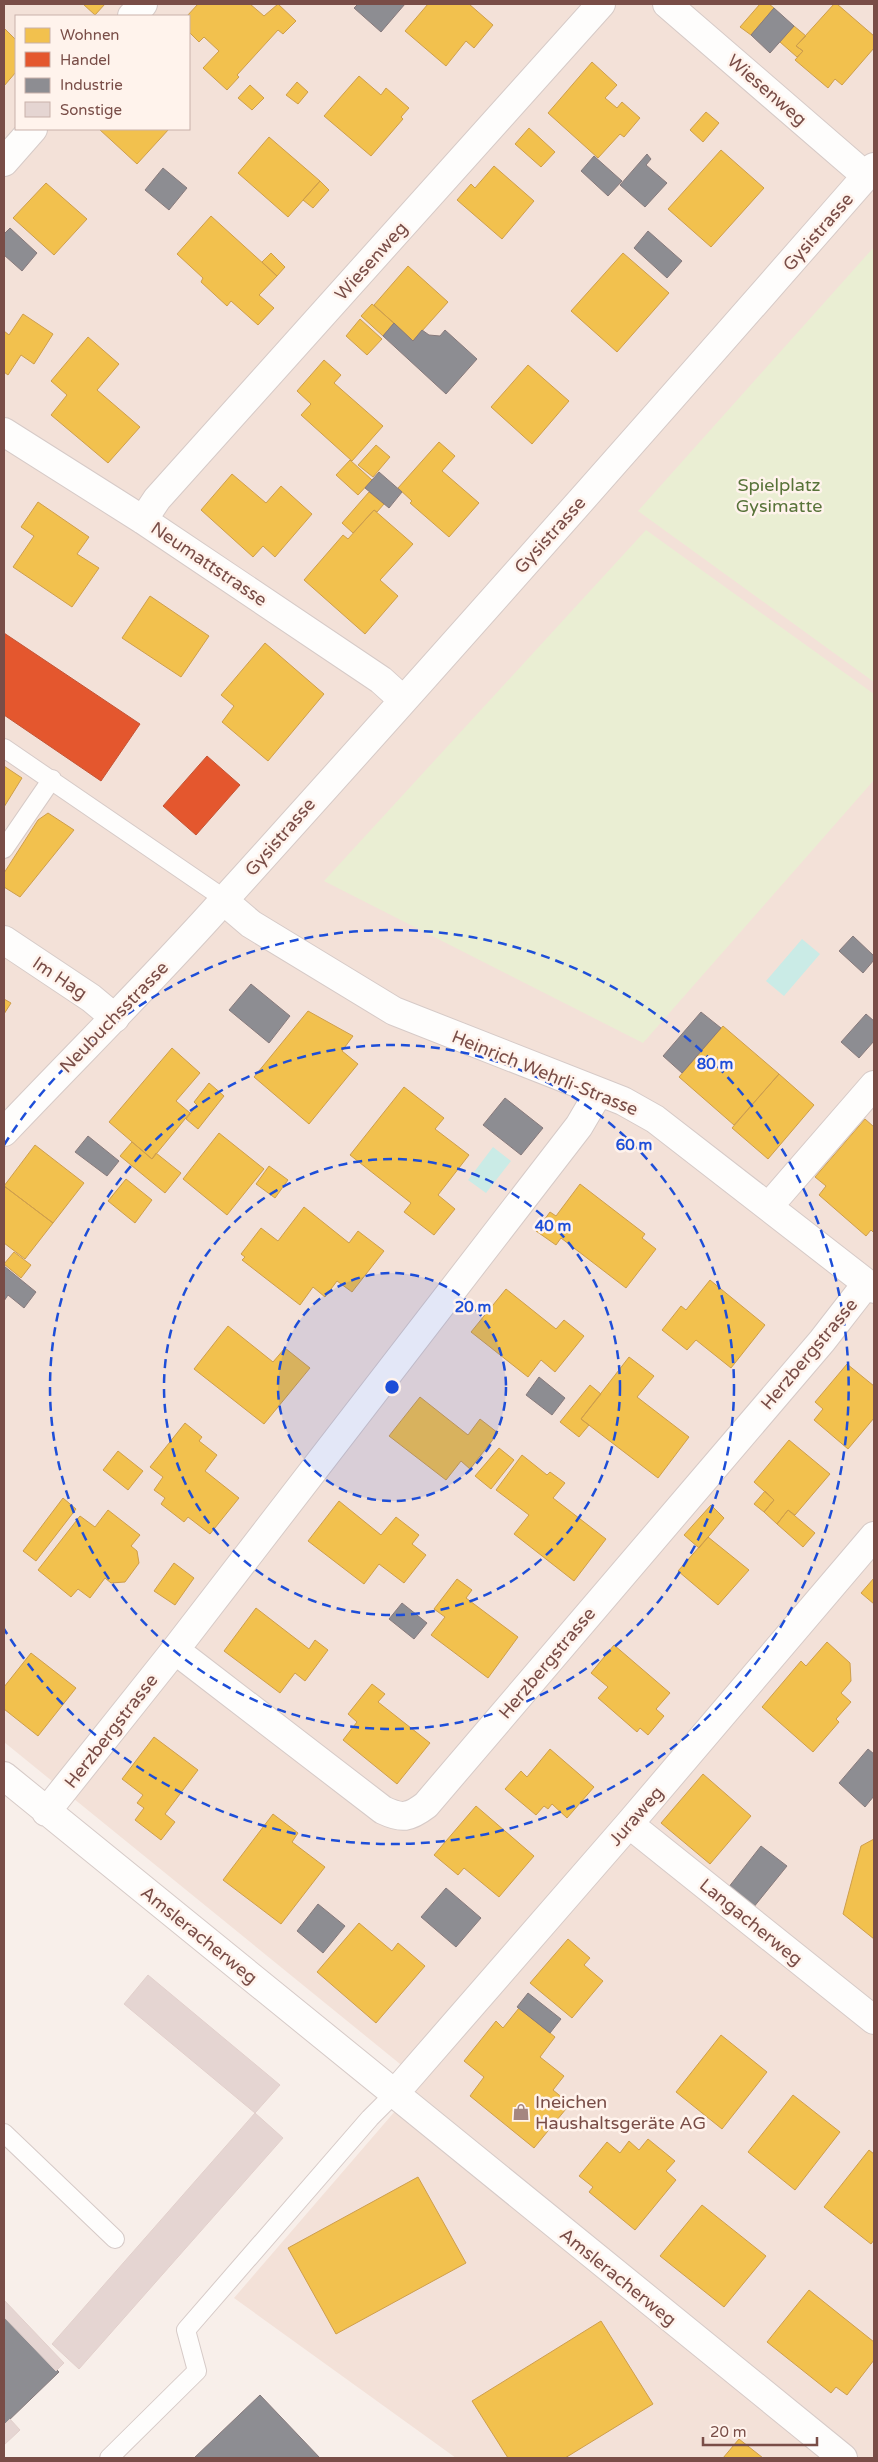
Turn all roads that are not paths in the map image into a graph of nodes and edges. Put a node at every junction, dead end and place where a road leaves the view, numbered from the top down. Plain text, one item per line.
1 (143, 4) edge
2 (601, 4) edge
3 (667, 4) edge
4 (133, 15) edge
5 (32, 130) edge
6 (6, 154) edge
7 (870, 172) edge
8 (6, 438) edge
9 (143, 520) junction
10 (402, 699) junction
11 (4, 748) edge
12 (52, 779) junction
13 (4, 849) edge
14 (224, 901) junction
15 (4, 940) edge
16 (115, 1018) junction
17 (874, 1085) edge
18 (600, 1092) junction
19 (4, 1132) edge
20 (769, 1206) junction
21 (870, 1286) edge
22 (874, 1536) edge
23 (175, 1650) junction
24 (4, 1776) edge
25 (46, 1812) junction
26 (629, 1824) junction
27 (874, 2020) edge
28 (395, 2093) junction
29 (4, 2133) edge
30 (115, 2239) dead end
31 (109, 2458) edge
32 (843, 2458) edge

1 - 4 street
2 - 9 street, Wiesenweg
3 - 7 street, Wiesenweg
5 - 6 street
7 - 10 street, Gysistrasse
8 - 9 street, Neumattstrasse
9 - 10 street, Neumattstrasse
10 - 14 street, Gysistrasse
11 - 12 lane
12 - 13 lane
12 - 14 lane
14 - 16 street, Neubuchsstrasse
14 - 18 street, Heinrich Wehrli-Strasse
15 - 16 street, Im Hag
16 - 19 street, Neubuchsstrasse
17 - 20 street
18 - 20 street, Heinrich Wehrli-Strasse
18 - 23 street, Herzbergstrasse
20 - 21 street, Heinrich Wehrli-Strasse
21 - 23 street, Herzbergstrasse
22 - 26 street, Juraweg
23 - 25 street, Herzbergstrasse
24 - 25 street, Amsleracherweg
25 - 28 street, Amsleracherweg
26 - 27 street, Langacherweg
26 - 28 street, Juraweg
28 - 31 lane
28 - 32 street, Amsleracherweg
29 - 30 lane

